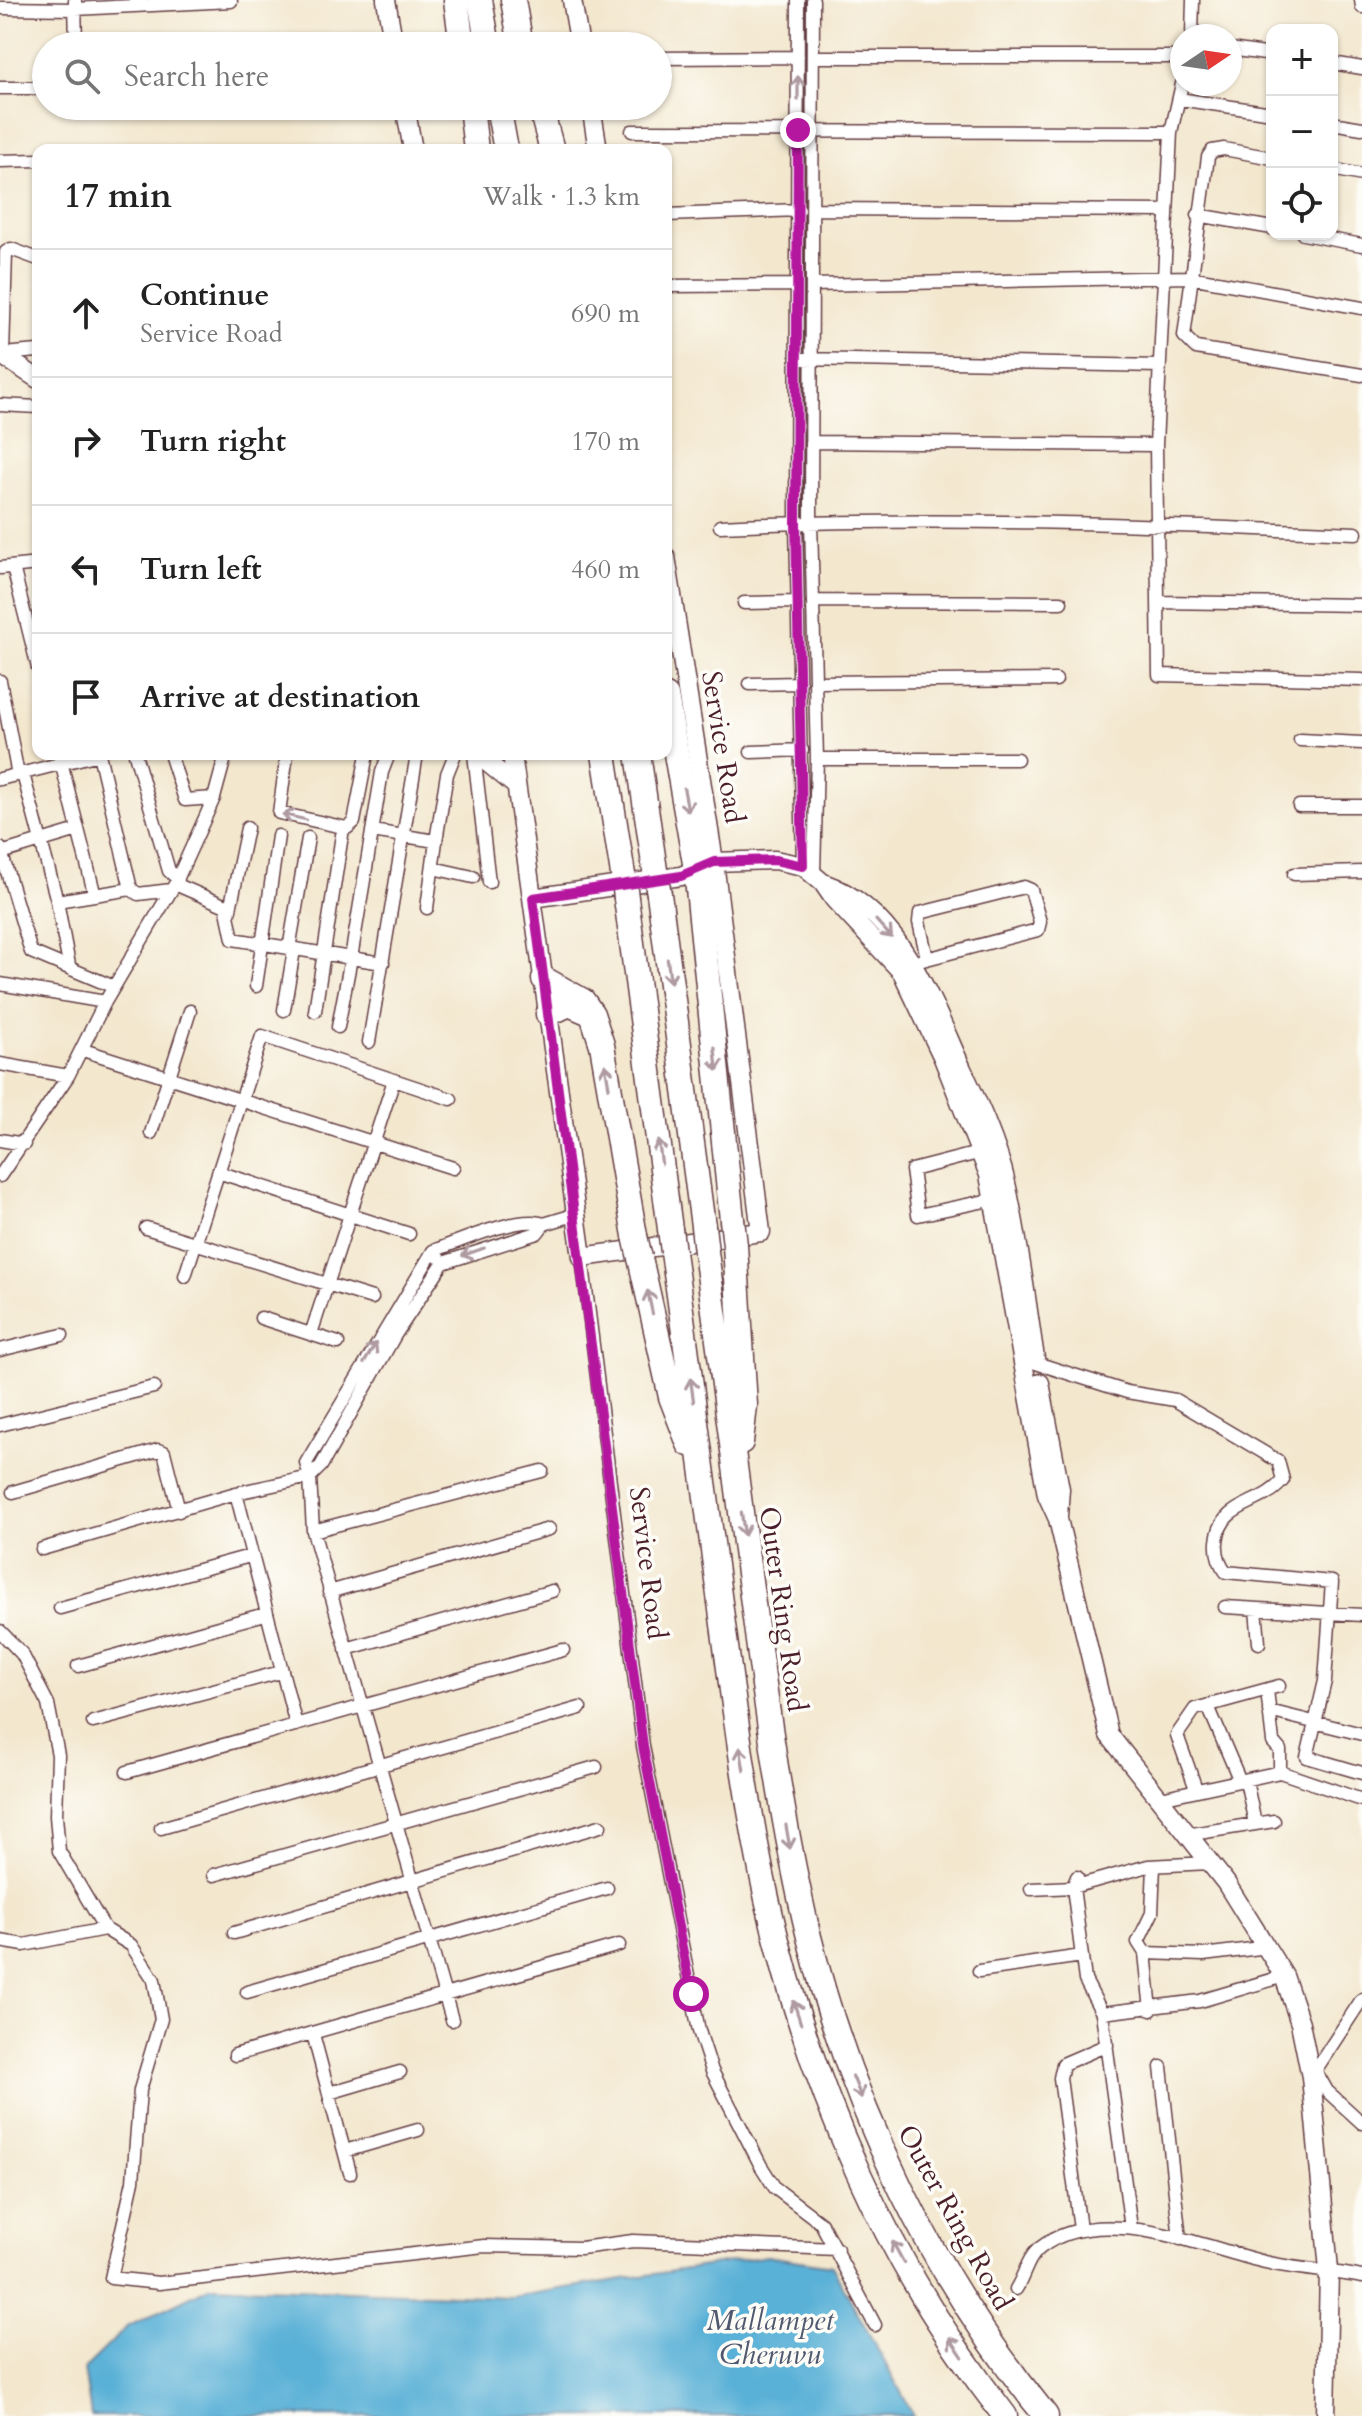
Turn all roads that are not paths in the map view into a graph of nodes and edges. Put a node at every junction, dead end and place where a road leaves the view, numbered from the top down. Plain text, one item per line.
1 (386, 0) edge
2 (456, 0) edge
3 (480, 0) edge
4 (572, 0) edge
5 (798, 0) edge
6 (813, 0) edge
7 (1193, 0) edge
8 (1361, 0) edge
9 (231, 1) edge
10 (75, 4) edge
11 (1362, 7) edge
12 (0, 8) edge
13 (515, 10) edge
14 (1192, 24) edge
15 (76, 32) edge
16 (392, 32) edge
17 (460, 32) edge
18 (486, 32) edge
19 (519, 32) edge
20 (578, 32) edge
21 (1242, 51) edge
22 (1266, 54) edge
23 (798, 57) junction
24 (813, 57) junction
25 (1170, 57) edge
26 (672, 58) edge
27 (1338, 64) edge
28 (1362, 68) edge
29 (0, 88) edge
30 (32, 88) edge
31 (1180, 96) edge
32 (1179, 99) junction
33 (1266, 112) edge
34 (408, 120) edge
35 (473, 120) edge
36 (501, 120) edge
37 (534, 120) edge
38 (544, 120) edge
39 (593, 120) edge
40 (1338, 124) edge
41 (1362, 128) edge
42 (798, 130) junction
43 (813, 130) junction
44 (632, 131) dead end
45 (1171, 132) junction
46 (412, 144) edge
47 (475, 144) edge
48 (505, 144) edge
49 (538, 144) edge
50 (550, 144) edge
51 (597, 144) edge
52 (1266, 157) edge
53 (32, 160) edge
54 (0, 161) edge
55 (1338, 170) edge
56 (1362, 175) edge
57 (814, 209) junction
58 (799, 210) junction
59 (1167, 211) junction
60 (672, 215) edge
61 (1198, 215) junction
62 (1266, 227) edge
63 (1335, 240) edge
64 (1362, 245) edge
65 (32, 257) edge
66 (1190, 277) junction
67 (1164, 280) junction
68 (797, 285) junction
69 (812, 285) junction
70 (672, 286) edge
71 (1362, 308) edge
72 (32, 352) edge
73 (2, 354) edge
74 (795, 359) junction
75 (810, 359) junction
76 (1160, 366) junction
77 (32, 375) edge
78 (1362, 375) edge
79 (0, 405) edge
80 (32, 407) edge
81 (811, 442) junction
82 (1156, 445) junction
83 (811, 522) junction
84 (796, 523) junction
85 (1158, 524) junction
86 (720, 526) dead end
87 (1356, 533) dead end
88 (32, 565) edge
89 (6, 568) edge
90 (813, 601) junction
91 (798, 602) junction
92 (1061, 602) dead end
93 (1158, 602) junction
94 (744, 603) dead end
95 (672, 605) edge
96 (1362, 605) edge
97 (32, 649) edge
98 (1056, 680) dead end
99 (1362, 680) edge
100 (0, 681) edge
101 (815, 682) junction
102 (800, 683) junction
103 (750, 684) dead end
104 (672, 722) edge
105 (1300, 740) dead end
106 (1362, 743) edge
107 (802, 750) junction
108 (751, 752) dead end
109 (817, 759) junction
110 (1017, 759) dead end
111 (58, 760) edge
112 (61, 760) edge
113 (97, 760) edge
114 (137, 760) edge
115 (172, 760) edge
116 (224, 760) edge
117 (286, 760) edge
118 (366, 760) edge
119 (387, 760) edge
120 (416, 760) edge
121 (453, 760) edge
122 (477, 760) edge
123 (484, 760) edge
124 (513, 760) edge
125 (605, 760) edge
126 (639, 760) edge
127 (20, 774) junction
128 (0, 779) edge
129 (516, 786) junction
130 (214, 798) junction
131 (1299, 806) dead end
132 (1362, 806) edge
133 (247, 828) dead end
134 (78, 830) junction
135 (372, 831) junction
136 (342, 835) dead end
137 (278, 836) dead end
138 (404, 837) junction
139 (308, 838) dead end
140 (40, 841) junction
141 (436, 841) junction
142 (1, 850) edge
143 (705, 866) junction
144 (433, 868) junction
145 (1362, 872) edge
146 (813, 874) junction
147 (1294, 874) dead end
148 (473, 877) dead end
149 (489, 882) dead end
150 (175, 884) junction
151 (131, 889) junction
152 (94, 892) junction
153 (533, 898) junction
154 (57, 901) junction
155 (427, 908) dead end
156 (229, 917) junction
157 (923, 941) junction
158 (262, 945) junction
159 (292, 950) junction
160 (324, 955) junction
161 (351, 958) junction
162 (915, 959) junction
163 (383, 963) junction
164 (69, 965) junction
165 (544, 979) junction
166 (0, 984) edge
167 (256, 986) dead end
168 (114, 987) junction
169 (105, 1002) junction
170 (284, 1010) dead end
171 (190, 1011) dead end
172 (315, 1011) dead end
173 (548, 1014) junction
174 (592, 1014) junction
175 (338, 1027) dead end
176 (369, 1042) dead end
177 (83, 1050) junction
178 (0, 1064) edge
179 (68, 1076) junction
180 (169, 1077) junction
181 (394, 1080) junction
182 (451, 1099) dead end
183 (241, 1100) junction
184 (151, 1133) dead end
185 (0, 1140) edge
186 (374, 1143) junction
187 (24, 1144) junction
188 (982, 1152) junction
189 (453, 1168) dead end
190 (218, 1172) junction
191 (0, 1176) edge
192 (995, 1199) junction
193 (350, 1215) junction
194 (574, 1215) junction
195 (544, 1224) junction
196 (146, 1228) dead end
197 (409, 1234) dead end
198 (195, 1243) junction
199 (433, 1251) junction
200 (582, 1257) junction
201 (443, 1263) junction
202 (185, 1276) dead end
203 (327, 1284) junction
204 (372, 1298) dead end
205 (261, 1318) dead end
206 (311, 1334) junction
207 (62, 1335) dead end
208 (338, 1343) dead end
209 (0, 1350) edge
210 (1036, 1363) junction
211 (154, 1387) dead end
212 (345, 1394) junction
213 (358, 1402) junction
214 (0, 1425) edge
215 (542, 1471) dead end
216 (310, 1477) junction
217 (736, 1477) junction
218 (704, 1484) junction
219 (13, 1492) dead end
220 (236, 1493) junction
221 (179, 1511) junction
222 (1058, 1519) junction
223 (549, 1529) dead end
224 (313, 1531) junction
225 (42, 1549) dead end
226 (250, 1556) junction
227 (552, 1591) dead end
228 (329, 1592) junction
229 (1225, 1607) dead end
230 (60, 1608) dead end
231 (1256, 1609) junction
232 (265, 1614) junction
233 (1329, 1614) junction
234 (1362, 1615) edge
235 (0, 1631) edge
236 (1259, 1643) dead end
237 (346, 1649) junction
238 (563, 1650) dead end
239 (78, 1666) dead end
240 (281, 1672) junction
241 (362, 1706) junction
242 (1208, 1706) junction
243 (580, 1708) dead end
244 (1269, 1711) junction
245 (93, 1722) dead end
246 (1316, 1722) junction
247 (296, 1725) junction
248 (1362, 1734) edge
249 (380, 1767) junction
250 (596, 1767) dead end
251 (127, 1772) dead end
252 (1280, 1772) junction
253 (1362, 1773) edge
254 (1243, 1780) junction
255 (1196, 1789) junction
256 (1156, 1799) junction
257 (1362, 1800) edge
258 (1274, 1821) dead end
259 (395, 1822) junction
260 (1255, 1824) junction
261 (600, 1826) dead end
262 (161, 1828) dead end
263 (1186, 1835) junction
264 (1210, 1863) junction
265 (1154, 1866) junction
266 (214, 1875) dead end
267 (412, 1881) junction
268 (1075, 1882) junction
269 (607, 1888) dead end
270 (1031, 1889) dead end
271 (105, 1929) junction
272 (234, 1933) dead end
273 (429, 1938) junction
274 (0, 1941) edge
275 (619, 1945) dead end
276 (1268, 1947) junction
277 (1145, 1953) junction
278 (1082, 1956) junction
279 (979, 1971) dead end
280 (1284, 1976) junction
281 (247, 1992) dead end
282 (445, 1997) junction
283 (1362, 1999) edge
284 (1151, 2010) junction
285 (1102, 2013) junction
286 (452, 2020) dead end
287 (313, 2034) junction
288 (1107, 2045) junction
289 (235, 2055) dead end
290 (1161, 2067) dead end
291 (400, 2072) dead end
292 (1313, 2074) junction
293 (329, 2093) junction
294 (1362, 2123) edge
295 (418, 2130) dead end
296 (345, 2151) junction
297 (350, 2173) dead end
298 (1131, 2228) junction
299 (1080, 2229) junction
300 (1180, 2239) junction
301 (837, 2249) junction
302 (1329, 2270) junction
303 (1362, 2277) edge
304 (1016, 2289) dead end
305 (875, 2325) dead end
306 (1005, 2416) edge
307 (1046, 2416) edge
308 (1326, 2416) edge

1 - 16 main road
2 - 17 highway
3 - 18 highway
4 - 20 main road
5 - 23 street
6 - 24 street
7 - 14 street
8 - 11 street
9 - 10 street
10 - 12 street
10 - 15 street
13 - 19 highway
21 - 22 street
23 - 26 street
42 -> 23 street
24 - 25 street
24 - 43 street
27 - 28 street
29 - 30 street
31 - 32 street
32 - 33 street
32 - 45 street
34 - 46 main road
35 - 47 highway
36 - 48 highway
37 - 49 highway
38 - 50 highway
39 - 51 main road
40 - 41 street
42 - 43 street
42 - 44 street
42 - 58 street
43 - 45 street
43 - 57 street
45 - 59 street
52 - 61 street
53 - 54 street
55 - 56 street
57 - 59 street
57 - 69 street
58 - 60 street
58 - 68 street
59 - 67 street
61 - 62 street
61 - 66 street
63 - 64 street
65 - 73 street
66 - 67 street
66 - 71 street
66 - 78 street
67 - 69 street
67 - 76 street
68 - 70 street
68 - 74 street
69 - 75 street
72 - 73 street
73 - 77 main road
74 - 75 street
74 - 84 street
75 - 76 street
75 - 81 street
76 - 82 street
79 - 80 street
81 - 82 street
81 - 83 street
82 - 85 street
83 - 84 street
83 - 85 street
83 - 90 street
84 - 86 street
84 - 91 street
85 - 87 street
85 - 93 street
88 - 89 street
89 - 97 street
90 - 92 street
90 - 101 street
91 - 94 street
91 - 102 street
93 - 96 street
93 - 99 street
95 - 143 main road, Service Road
98 - 101 street
100 - 127 street
101 - 109 street
102 - 103 street
102 - 107 street
104 -> 143 highway
105 - 106 street
107 - 108 street
107 - 146 street
109 - 110 street
109 - 146 street
111 - 127 street
112 - 134 street
113 - 151 street
114 - 150 street
115 - 130 street
116 - 130 street
118 -> 117 street
119 - 135 street
120 - 138 street
121 - 141 street
122 - 149 street
123 - 129 main road
124 - 129 main road, Service Road
218 -> 125 highway
126 -> 217 highway, Outer Ring Road, bridge
127 - 128 street
127 - 140 street
129 - 153 main road, Service Road
130 - 150 street
131 - 132 street
133 - 156 street
134 - 140 street
134 - 152 street
135 - 138 street
135 - 161 street
136 - 160 street
137 - 158 street
138 - 141 street
138 - 163 street
139 - 159 street
140 - 142 street
140 - 154 street
141 - 144 street
142 - 164 street
143 - 146 main road
143 - 153 main road
143 - 200 main road, Service Road
143 -> 217 highway, bridge
144 - 148 street
144 - 155 street
145 - 147 street
146 -> 162 main road
146 - 188 main road
150 - 151 street
150 - 156 street
150 - 168 street
151 - 152 street
152 - 154 street
153 - 165 main road, Service Road
154 - 164 street
156 - 158 street
157 - 162 street
157 - 162 street
157 - 162 street
158 - 159 street
158 - 167 street
159 - 160 street
159 - 170 street
160 - 161 street
160 - 172 street
161 - 163 street
161 - 175 street
162 - 210 main road
163 - 176 street
164 - 168 street
165 - 173 main road, Service Road
165 - 174 highway
166 - 169 street
168 - 169 street
169 - 177 street
171 - 180 street
173 - 174 highway
173 - 194 main road, Service Road
218 -> 174 highway
177 - 179 street
177 - 180 street
178 - 179 street
179 - 187 street
180 - 183 street
180 - 184 street
181 - 182 street
181 - 183 street
181 - 186 street
183 - 186 street
183 - 190 street
185 - 187 street
186 - 189 street
186 - 193 street
187 - 191 street
188 - 192 main road
188 - 192 street
190 - 193 street
190 - 198 street
192 - 222 main road
193 - 197 street
193 - 203 street
194 - 195 street
194 - 200 main road, Service Road
195 - 199 street
195 -> 201 street
196 - 198 street
198 - 202 street
198 - 203 street
199 - 201 street
212 -> 199 street
200 - 301 street, Service Road
201 - 213 street
203 - 204 street
203 - 206 street
205 - 206 street
206 - 208 street
207 - 209 street
210 - 222 main road
210 - 233 street
211 - 214 street
212 - 213 street
212 - 216 street
213 - 216 street
215 - 224 street
216 - 220 street
216 - 224 street
217 -> 307 highway, Outer Ring Road
306 -> 218 highway
219 - 221 street
220 - 221 street
220 - 226 street
221 - 225 street
222 - 256 main road
223 - 228 street
224 - 228 street
226 - 230 street
226 - 232 street
227 - 237 street
228 - 237 street
229 - 231 street
231 - 233 street
231 - 236 street
232 - 239 street
232 - 240 street
233 - 234 street
233 - 246 street
235 - 271 street
237 - 241 street
238 - 241 street
240 - 245 street
240 - 247 street
241 - 247 street
241 - 249 street
242 - 244 street
242 - 254 street
242 - 255 street
243 - 249 street
244 - 246 street
244 - 252 street
246 - 248 street
246 - 253 street
247 - 251 street
249 - 259 street
249 - 262 street
250 - 259 street
252 - 254 street
252 - 257 street
254 - 255 street
254 - 260 street
255 - 256 street
256 - 263 main road
258 - 260 street
259 - 266 street
259 - 267 street
260 - 263 street
261 - 267 street
263 - 264 main road
264 - 265 street
264 - 276 main road
265 - 268 street
265 - 277 street
267 - 272 street
267 - 273 street
268 - 270 street
268 - 278 street
269 - 273 street
271 - 274 street
271 - 301 street
273 - 281 street
273 - 282 street
275 - 282 street
276 - 277 street
276 - 280 main road
277 - 284 street
278 - 279 street
278 - 285 street
280 - 284 street
280 - 292 main road
282 - 286 street
282 - 287 street
283 - 292 street
284 - 285 street
285 - 288 street
287 - 289 street
287 - 293 street
288 - 298 street
288 - 299 street
290 - 300 street
291 - 293 street
292 - 294 street
292 - 302 main road
293 - 296 street
295 - 296 street
296 - 297 street
298 - 299 street
298 - 300 street
299 - 304 street
300 - 302 street
301 - 305 street, Service Road
302 - 303 street
302 - 308 main road

